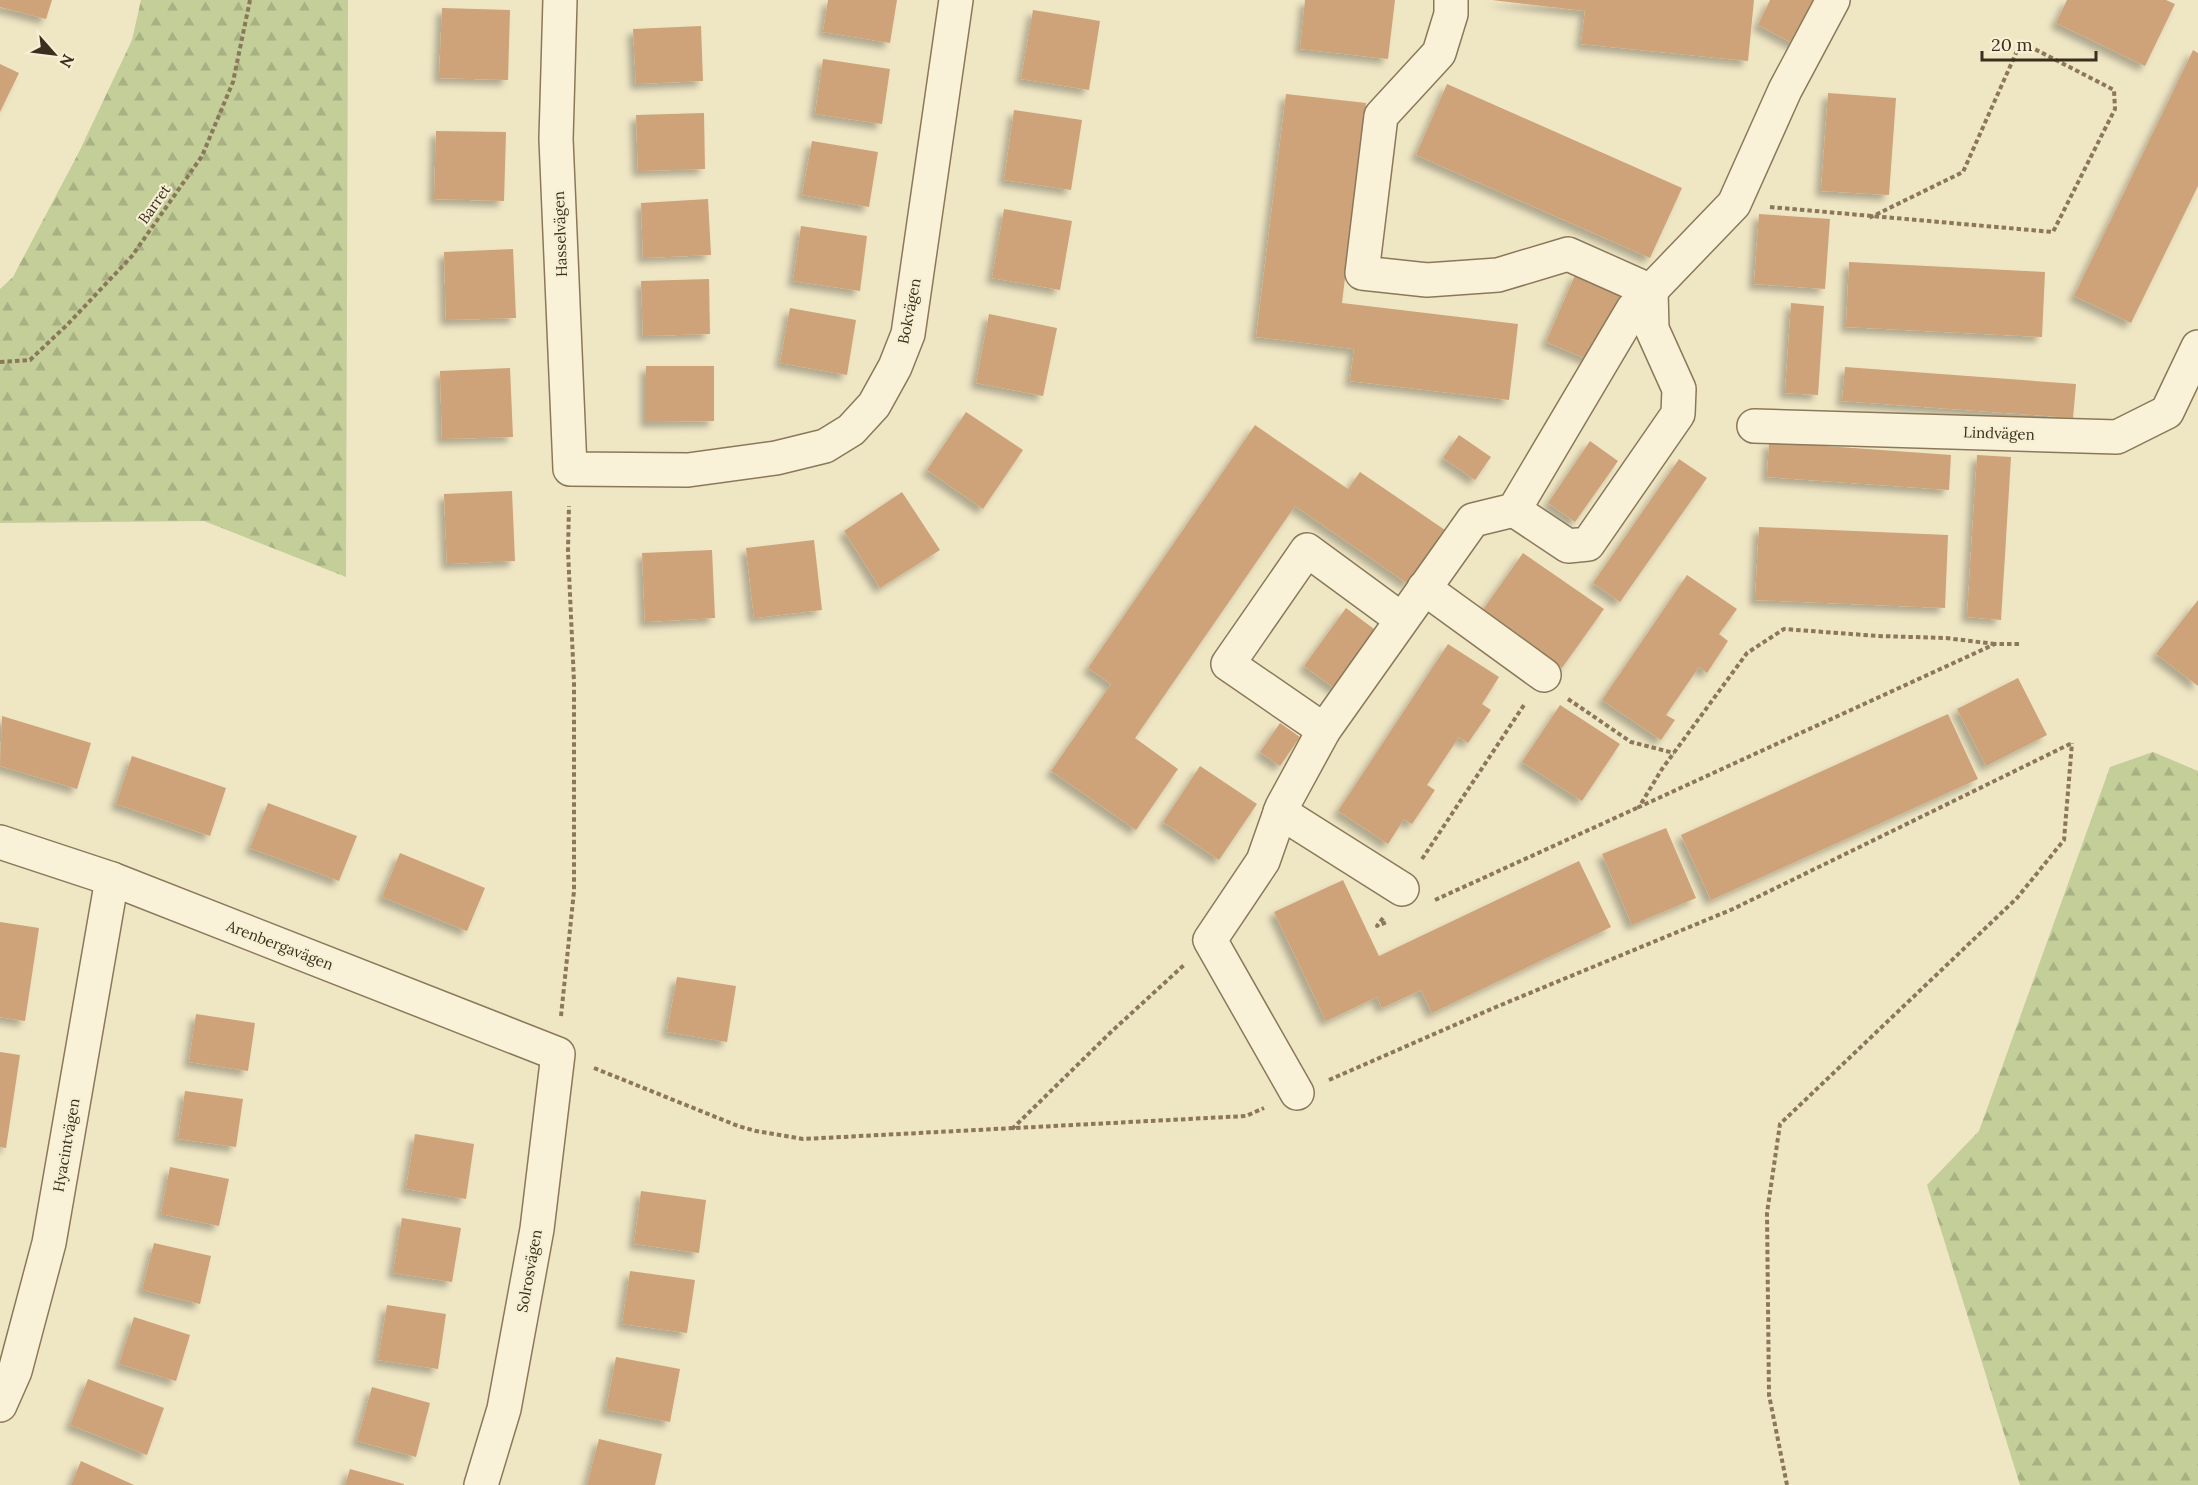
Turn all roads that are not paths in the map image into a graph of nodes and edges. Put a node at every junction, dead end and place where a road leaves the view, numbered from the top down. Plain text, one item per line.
1 (560, 0) edge
2 (956, 0) edge
3 (1451, 0) edge
4 (1833, 0) edge
5 (1651, 291) junction
6 (2198, 347) edge
7 (1754, 426) dead end
8 (570, 469) joint
9 (1514, 510) junction
10 (1424, 588) junction
11 (1401, 619) junction
12 (1545, 675) road end
13 (1324, 730) junction
14 (1280, 812) junction
15 (0, 842) edge
16 (112, 879) junction
17 (1416, 896) road end
18 (558, 1054) joint
19 (1297, 1094) road end
20 (0, 1405) edge
21 (481, 1485) edge

1 - 8 street, Hasselvägen
2 - 8 street, Bokvägen
3 - 5 street
4 - 5 street
5 - 9 street
5 - 9 street
6 - 7 street, Lindvägen
9 - 10 street
10 - 11 street
10 - 12 street
11 - 13 street
11 - 13 street
13 - 14 street
14 - 17 street
14 - 19 street
15 - 16 street, Arenbergavägen
16 - 18 street, Arenbergavägen
16 - 20 street, Hyacintvägen
18 - 21 street, Solrosvägen

